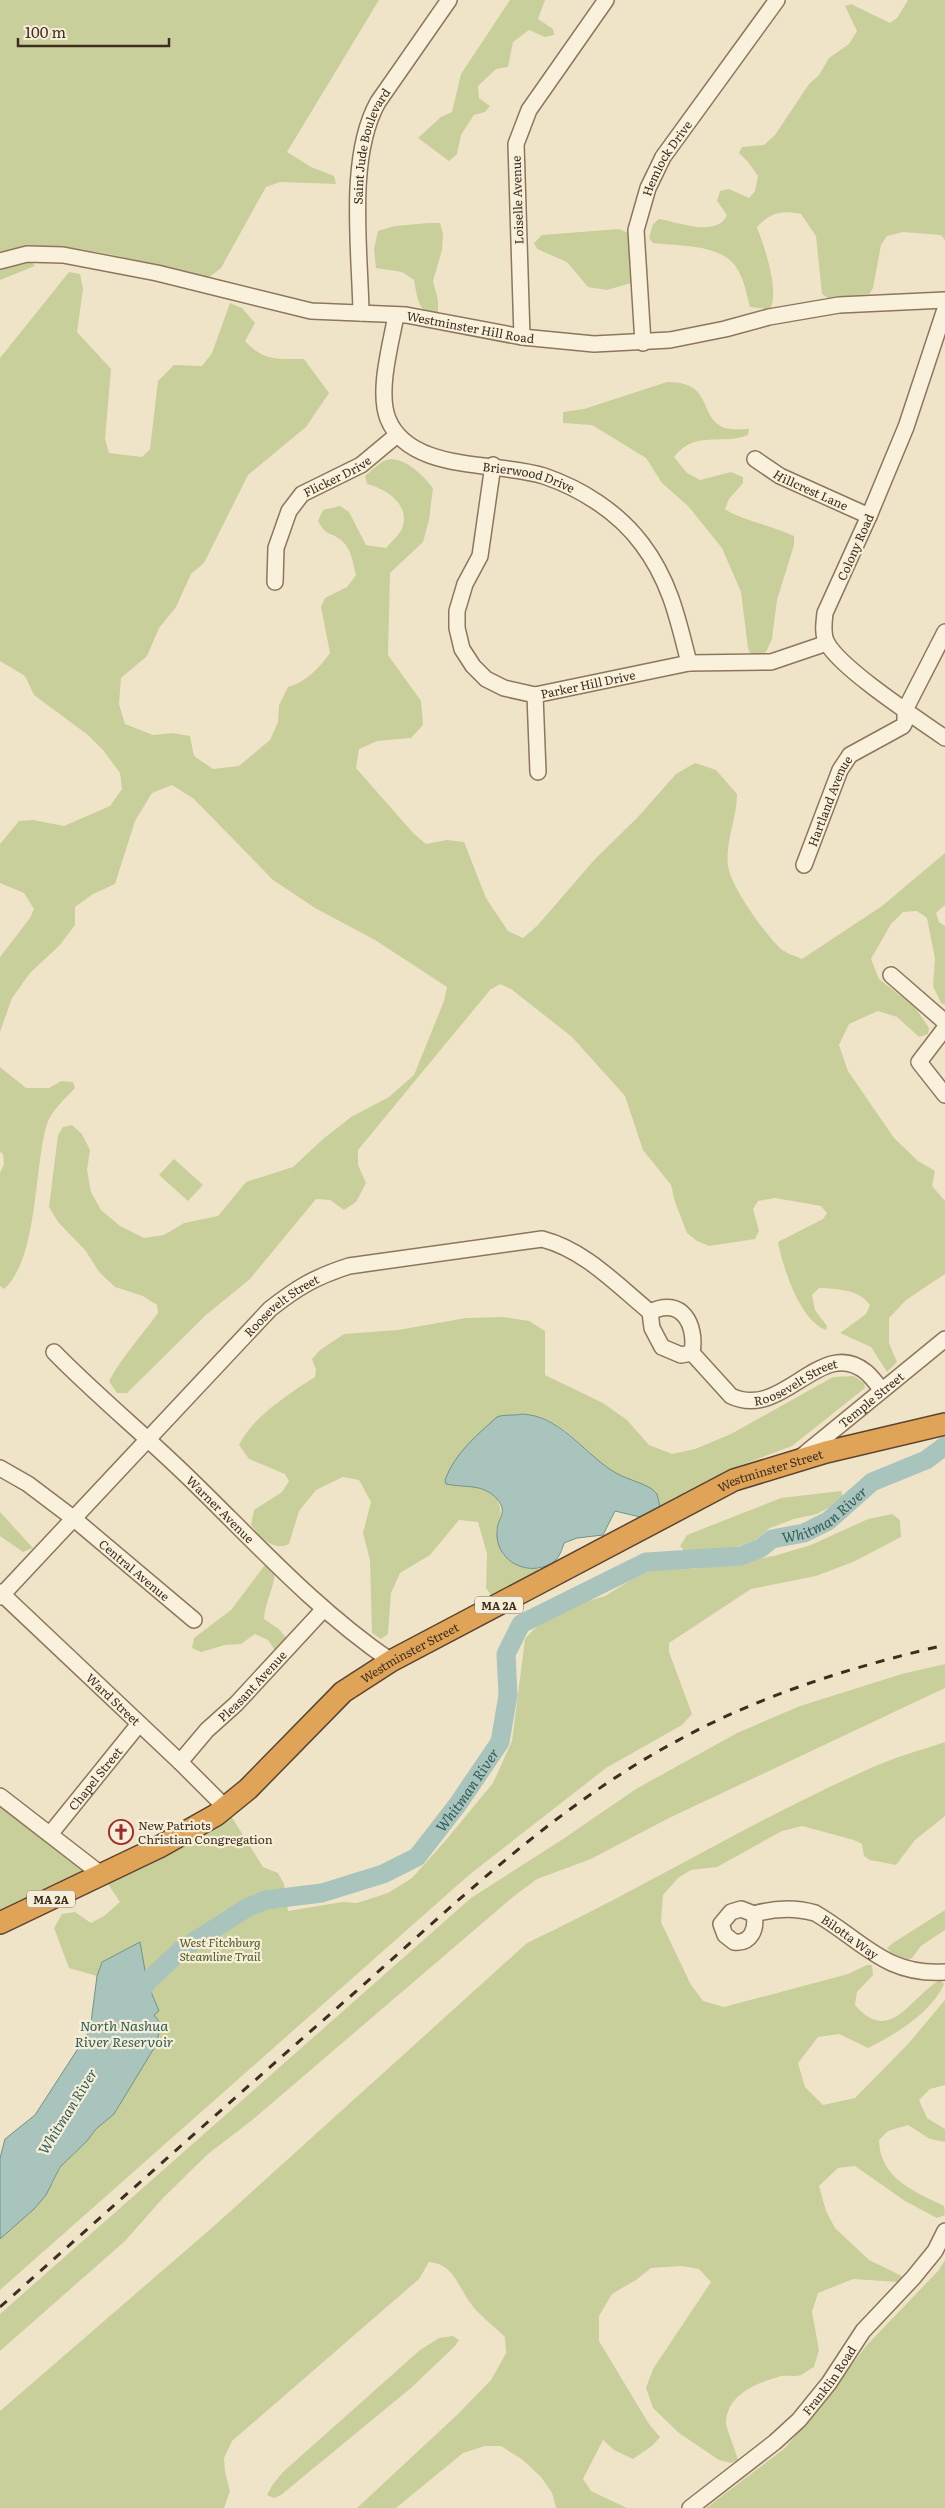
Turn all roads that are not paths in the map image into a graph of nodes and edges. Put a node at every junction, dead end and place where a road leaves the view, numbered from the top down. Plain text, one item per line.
1 (449, 0) edge
2 (606, 0) edge
3 (777, 0) edge
4 (0, 261) edge
5 (945, 300) edge
6 (945, 309) edge
7 (361, 313) junction
8 (396, 315) junction
9 (522, 337) junction
10 (643, 343) junction
11 (397, 435) junction
12 (755, 458) dead end
13 (493, 465) junction
14 (870, 516) junction
15 (276, 582) dead end
16 (945, 632) edge
17 (827, 643) junction
18 (689, 663) junction
19 (535, 695) junction
20 (906, 710) junction
21 (945, 738) edge
22 (538, 772) dead end
23 (804, 865) dead end
24 (891, 975) dead end
25 (945, 1022) edge
26 (945, 1028) edge
27 (945, 1095) edge
28 (650, 1312) junction
29 (945, 1339) edge
30 (54, 1352) dead end
31 (692, 1353) junction
32 (881, 1389) junction
33 (945, 1424) edge
34 (148, 1438) junction
35 (797, 1460) junction
36 (0, 1468) edge
37 (73, 1518) junction
38 (1, 1595) edge
39 (324, 1609) junction
40 (194, 1620) dead end
41 (391, 1661) junction
42 (139, 1724) junction
43 (180, 1762) junction
44 (0, 1796) edge
45 (226, 1808) junction
46 (50, 1833) junction
47 (102, 1875) junction
48 (754, 1914) dead end
49 (0, 1923) edge
50 (945, 1972) edge
51 (945, 2231) edge
52 (690, 2508) edge

1 - 7 street, Saint Jude Boulevard
2 - 9 street, Loiselle Avenue
3 - 10 street, Hemlock Drive
4 - 7 street, Westminster Hill Road
5 - 10 street, Westminster Hill Road
6 - 14 street, Colony Road
7 - 8 street, Westminster Hill Road
8 - 9 street, Westminster Hill Road
8 - 11 street, Brierwood Drive
9 - 10 street, Westminster Hill Road
11 - 13 street, Brierwood Drive
11 - 15 street, Flicker Drive
12 - 14 street, Hillcrest Lane
13 - 18 street, Brierwood Drive
13 - 19 street, Parker Hill Drive
14 - 17 street, Colony Road
16 - 20 street
17 - 18 street, Parker Hill Drive
17 - 20 street
18 - 19 street, Parker Hill Drive
19 - 22 street
20 - 21 street
20 - 23 street, Hartland Avenue
24 - 25 street
26 - 27 street
28 - 31 street
28 - 31 street
28 - 34 street, Roosevelt Street
29 - 32 street, Temple Street
30 - 34 street, Warner Avenue
31 - 32 street, Roosevelt Street
32 - 35 street, Temple Street
33 - 35 highway, Westminster Street / MA 2A
34 - 37 street, Roosevelt Street
34 - 39 street, Warner Avenue
35 - 41 highway, Westminster Street / MA 2A
36 - 37 street, Central Avenue
37 - 38 street, Roosevelt Street
37 - 40 street, Central Avenue
38 - 42 street, Ward Street
39 - 41 street, Warner Avenue
39 - 43 street, Pleasant Avenue
41 - 45 highway, Westminster Street / MA 2A
42 - 43 street, Ward Street
42 - 46 street, Chapel Street
43 - 45 street, Ward Street
44 - 46 street
45 - 47 highway, Westminster Street / MA 2A
46 - 47 street
47 - 49 highway, Westminster Street / MA 2A
48 - 50 street, Bilotta Way
51 - 52 street, Franklin Road

